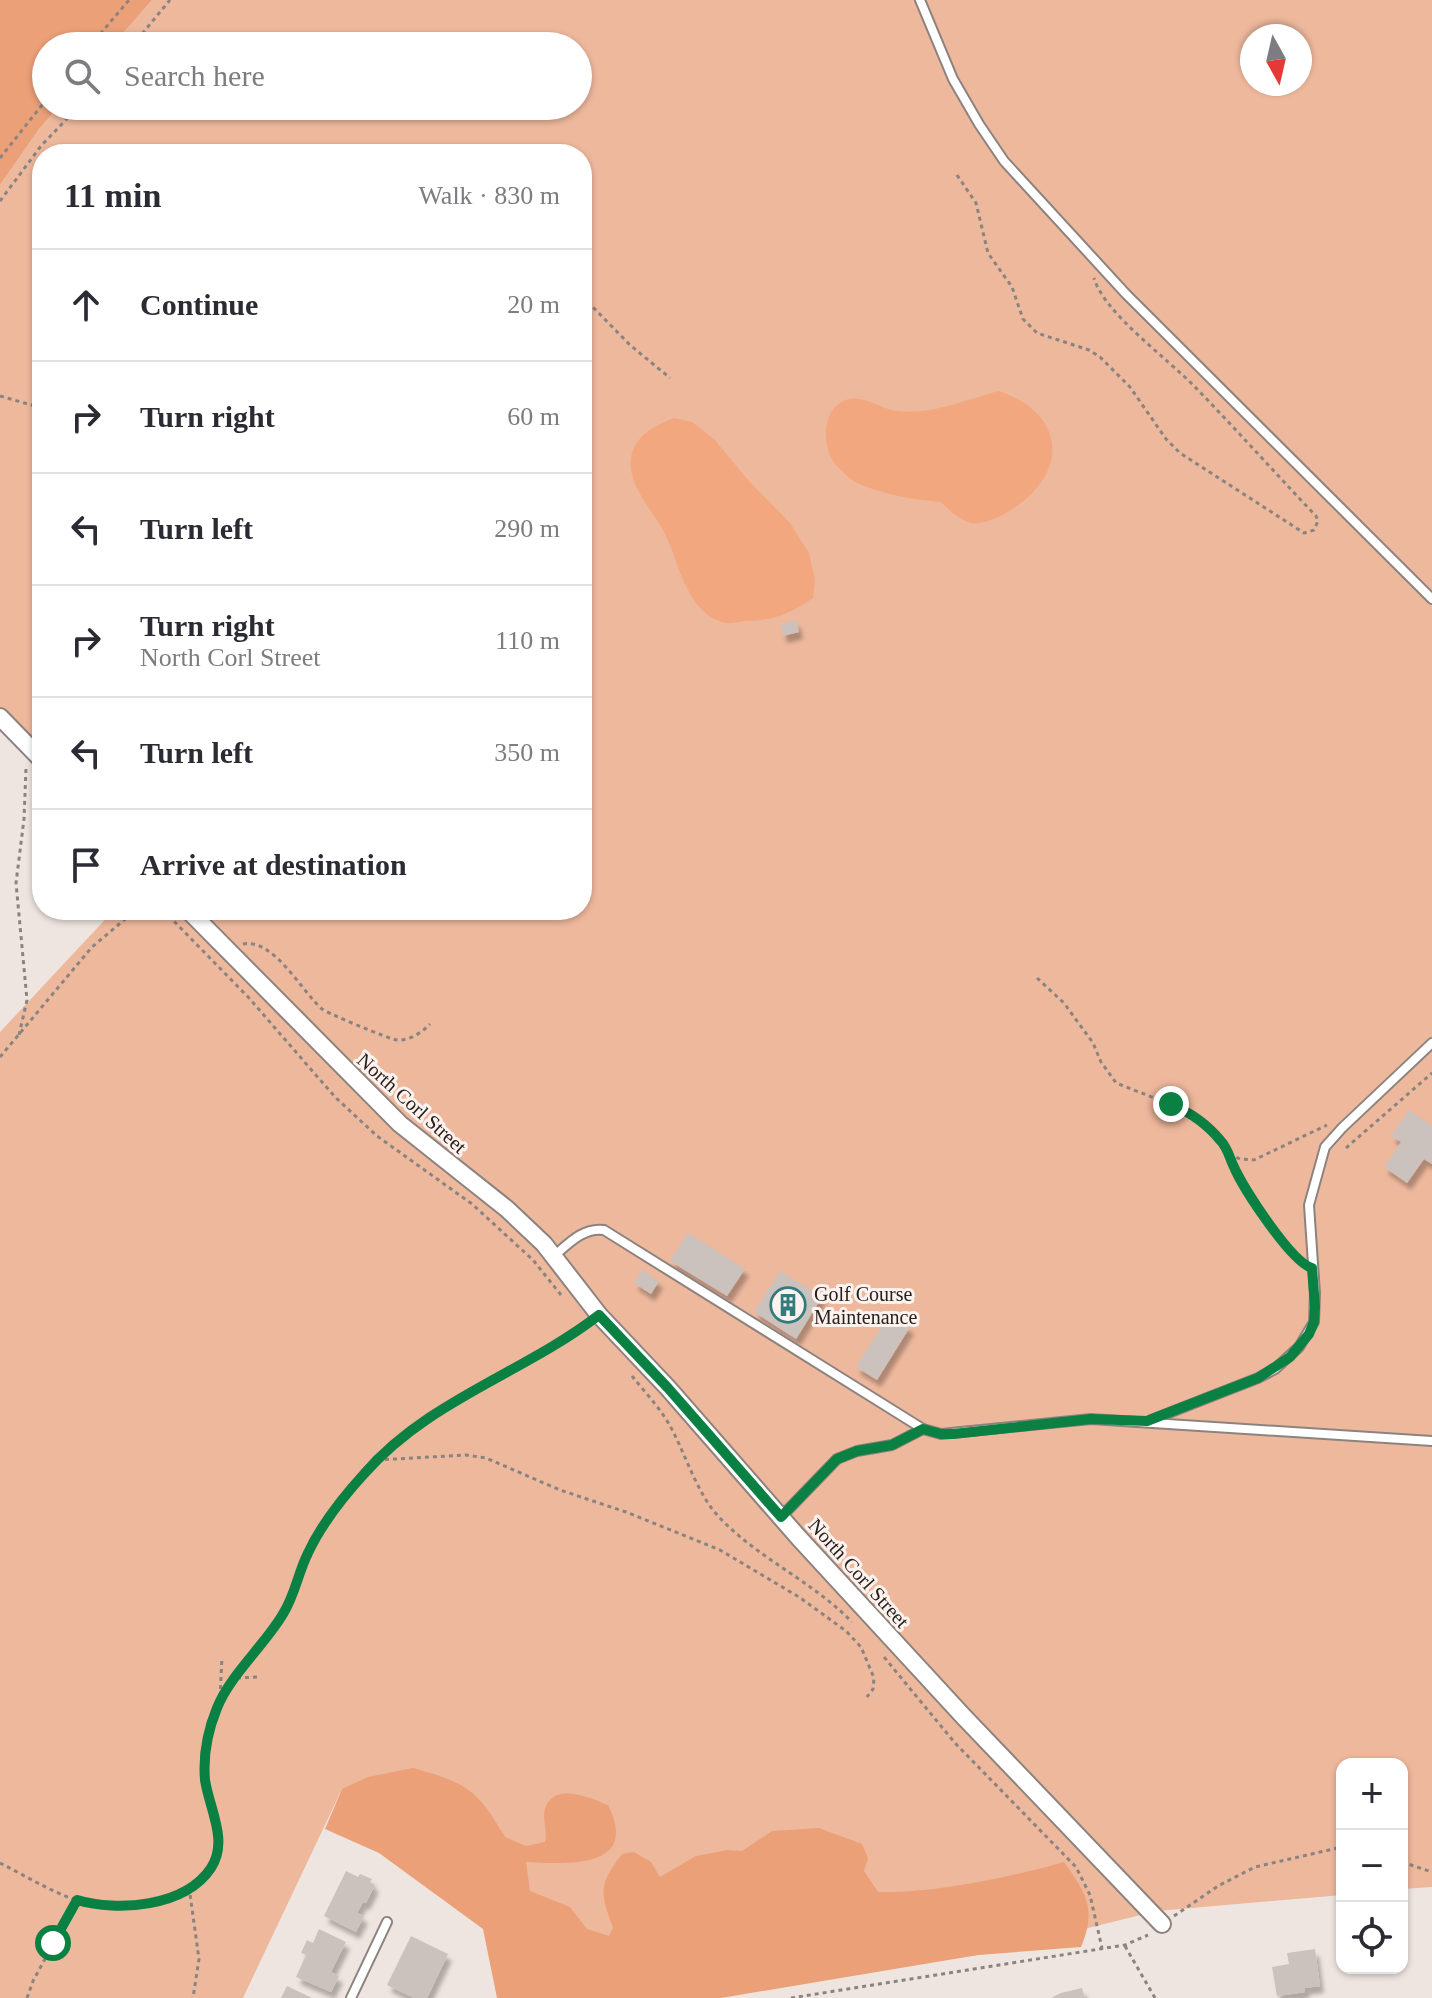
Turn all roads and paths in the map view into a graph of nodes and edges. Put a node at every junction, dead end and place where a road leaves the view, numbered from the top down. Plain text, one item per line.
1 (129, 0) edge
2 (170, 0) edge
3 (920, 0) edge
4 (102, 32) edge
5 (144, 32) edge
6 (32, 118) edge
7 (66, 120) edge
8 (43, 144) edge
9 (0, 158) edge
10 (32, 158) edge
11 (957, 175) dead end
12 (0, 201) edge
13 (1097, 262) junction
14 (592, 306) edge
15 (670, 378) dead end
16 (0, 396) edge
17 (32, 405) edge
18 (1432, 599) edge
19 (0, 717) edge
20 (32, 750) edge
21 (32, 760) edge
22 (124, 920) edge
23 (173, 920) edge
24 (198, 920) edge
25 (232, 955) junction
26 (1037, 978) dead end
27 (430, 1024) dead end
28 (19, 1035) junction
29 (1432, 1043) edge
30 (0, 1057) edge
31 (1432, 1073) edge
32 (1327, 1125) dead end
33 (1346, 1148) dead end
34 (1229, 1154) junction
35 (554, 1256) junction
36 (1312, 1268) junction
37 (562, 1296) dead end
38 (577, 1315) dead end
39 (592, 1320) junction
40 (632, 1376) dead end
41 (1147, 1421) junction
42 (923, 1429) junction
43 (1432, 1441) edge
44 (377, 1460) junction
45 (781, 1517) junction
46 (859, 1629) dead end
47 (877, 1647) dead end
48 (222, 1657) dead end
49 (257, 1677) dead end
50 (236, 1678) junction
51 (867, 1697) dead end
52 (220, 1701) junction
53 (1336, 1848) edge
54 (0, 1863) edge
55 (1408, 1864) edge
56 (1432, 1872) edge
57 (189, 1887) junction
58 (77, 1900) junction
59 (387, 1922) dead end
60 (1162, 1924) junction
61 (1125, 1945) junction
62 (1102, 1948) junction
63 (27, 1998) edge
64 (193, 1998) edge
65 (351, 1998) edge
66 (791, 1998) edge
67 (1155, 1998) edge

1 - 4 path
2 - 5 path
3 - 13 lane
6 - 9 path
7 - 8 path
10 - 12 path
11 - 13 path
13 - 18 lane
14 - 15 path
16 - 17 path
19 - 20 street
21 - 28 path
22 - 28 path
23 - 37 path
24 - 25 street, North Corl Street
25 - 27 path
25 - 35 street, North Corl Street
26 - 34 path
28 - 30 path
29 - 36 lane
31 - 33 path
32 - 34 path
34 - 36 path
35 - 39 street, North Corl Street
35 - 42 lane
36 - 41 lane
38 - 39 path
39 - 44 path
39 - 45 street, North Corl Street
40 - 46 path
41 - 42 lane
41 - 43 lane
42 - 45 lane
44 - 50 path
44 - 51 path
45 - 60 street, North Corl Street
47 - 62 path
48 - 52 path
49 - 50 path
50 - 52 path
52 - 57 path
53 - 60 path
54 - 58 path
55 - 56 path
57 - 58 path
57 - 64 path
58 - 63 path
59 - 65 lane
60 - 61 path
61 - 62 path
61 - 67 path
62 - 66 path

